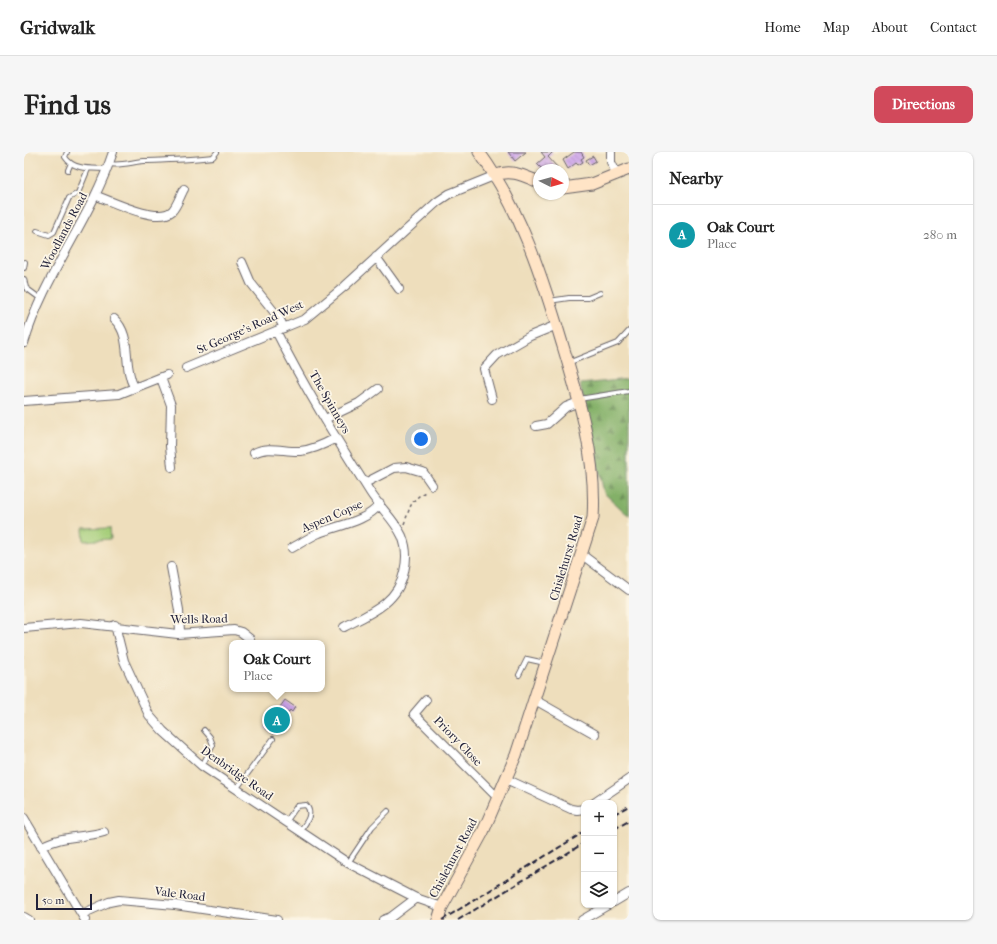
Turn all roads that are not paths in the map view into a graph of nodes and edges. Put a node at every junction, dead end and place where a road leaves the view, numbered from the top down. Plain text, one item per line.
1 (67, 152) edge
2 (113, 152) edge
3 (217, 152) edge
4 (478, 152) edge
5 (611, 152) edge
6 (71, 163) junction
7 (108, 167) junction
8 (629, 168) edge
9 (88, 169) junction
10 (68, 170) dead end
11 (496, 175) junction
12 (617, 175) junction
13 (533, 180) edge
14 (569, 187) edge
15 (184, 189) dead end
16 (97, 196) junction
17 (37, 231) dead end
18 (376, 257) junction
19 (25, 262) edge
20 (242, 262) dead end
21 (24, 268) edge
22 (24, 279) edge
23 (399, 289) dead end
24 (600, 293) dead end
25 (41, 299) junction
26 (549, 301) junction
27 (114, 319) dead end
28 (557, 325) junction
29 (280, 330) junction
30 (629, 331) edge
31 (24, 343) edge
32 (568, 363) junction
33 (186, 368) dead end
34 (134, 387) junction
35 (378, 388) dead end
36 (629, 391) edge
37 (492, 399) dead end
38 (579, 400) junction
39 (24, 401) edge
40 (325, 419) junction
41 (536, 426) dead end
42 (336, 438) junction
43 (254, 453) dead end
44 (172, 467) dead end
45 (365, 483) junction
46 (432, 485) road end
47 (380, 504) junction
48 (292, 548) dead end
49 (581, 554) junction
50 (171, 568) dead end
51 (629, 590) edge
52 (115, 625) junction
53 (344, 627) dead end
54 (24, 628) edge
55 (180, 634) junction
56 (252, 640) edge
57 (547, 663) junction
58 (518, 675) dead end
59 (426, 700) dead end
60 (536, 700) junction
61 (204, 730) dead end
62 (595, 734) dead end
63 (273, 739) dead end
64 (202, 766) junction
65 (506, 779) junction
66 (629, 779) edge
67 (236, 788) junction
68 (498, 798) junction
69 (598, 800) edge
70 (581, 809) edge
71 (388, 811) dead end
72 (25, 821) edge
73 (286, 822) junction
74 (300, 831) junction
75 (104, 832) dead end
76 (41, 847) junction
77 (348, 863) junction
78 (629, 894) edge
79 (416, 898) junction
80 (617, 900) edge
81 (442, 907) junction
82 (603, 908) edge
83 (24, 917) edge
84 (83, 917) edge
85 (29, 920) edge
86 (277, 920) edge
87 (383, 920) edge
88 (438, 920) edge
89 (582, 920) edge

1 - 6 lane
2 - 7 street, Woodlands Road
3 - 7 lane
4 - 11 main road, Chislehurst Road
5 - 12 street
6 - 9 lane
6 - 10 lane
7 - 9 lane
7 - 16 street, Woodlands Road
8 - 12 main road
9 - 17 lane
11 - 13 main road
11 - 18 street, St George's Road West
11 - 26 main road, Chislehurst Road
12 - 14 main road
15 - 16 street
16 - 25 street, Woodlands Road
18 - 23 street
18 - 29 street, St George's Road West
19 - 21 lane
20 - 29 street, The Spinneys
22 - 25 lane
24 - 26 lane
25 - 31 street, Woodlands Road
26 - 28 main road, Chislehurst Road
27 - 34 street
28 - 32 main road, Chislehurst Road
28 - 37 street
29 - 33 street, St George's Road West
29 - 40 street, The Spinneys
30 - 32 lane
32 - 38 main road, Chislehurst Road
34 - 39 street
34 - 44 street
35 - 40 street
36 - 38 lane
38 - 41 street
38 - 49 main road, Chislehurst Road
40 - 42 street, The Spinneys
42 - 43 street
42 - 45 street, The Spinneys
45 - 46 street
45 - 47 street, The Spinneys
47 - 48 street, Aspen Copse
47 - 53 street, The Spinneys
49 - 51 street
49 - 57 main road, Chislehurst Road
50 - 55 street
52 - 54 street
52 - 55 street, Wells Road
52 - 64 street, Denbridge Road
55 - 56 street, Wells Road
57 - 58 lane
57 - 60 main road, Chislehurst Road
59 - 68 street, Priory Close
60 - 62 street
60 - 65 main road, Chislehurst Road
61 - 64 lane
63 - 67 lane
64 - 67 street, Denbridge Road
65 - 68 main road, Chislehurst Road
65 - 70 street
66 - 69 street
67 - 73 street, Denbridge Road
68 - 81 main road, Chislehurst Road
71 - 77 lane
72 - 76 street
73 - 74 street, Denbridge Road
73 - 74 lane
74 - 77 street, Denbridge Road
75 - 76 street
76 - 84 street
77 - 79 street, Denbridge Road
78 - 80 street
79 - 81 street, Denbridge Road
79 - 87 street
81 - 88 main road, Chislehurst Road
82 - 89 street
83 - 85 street
84 - 86 street, Vale Road

